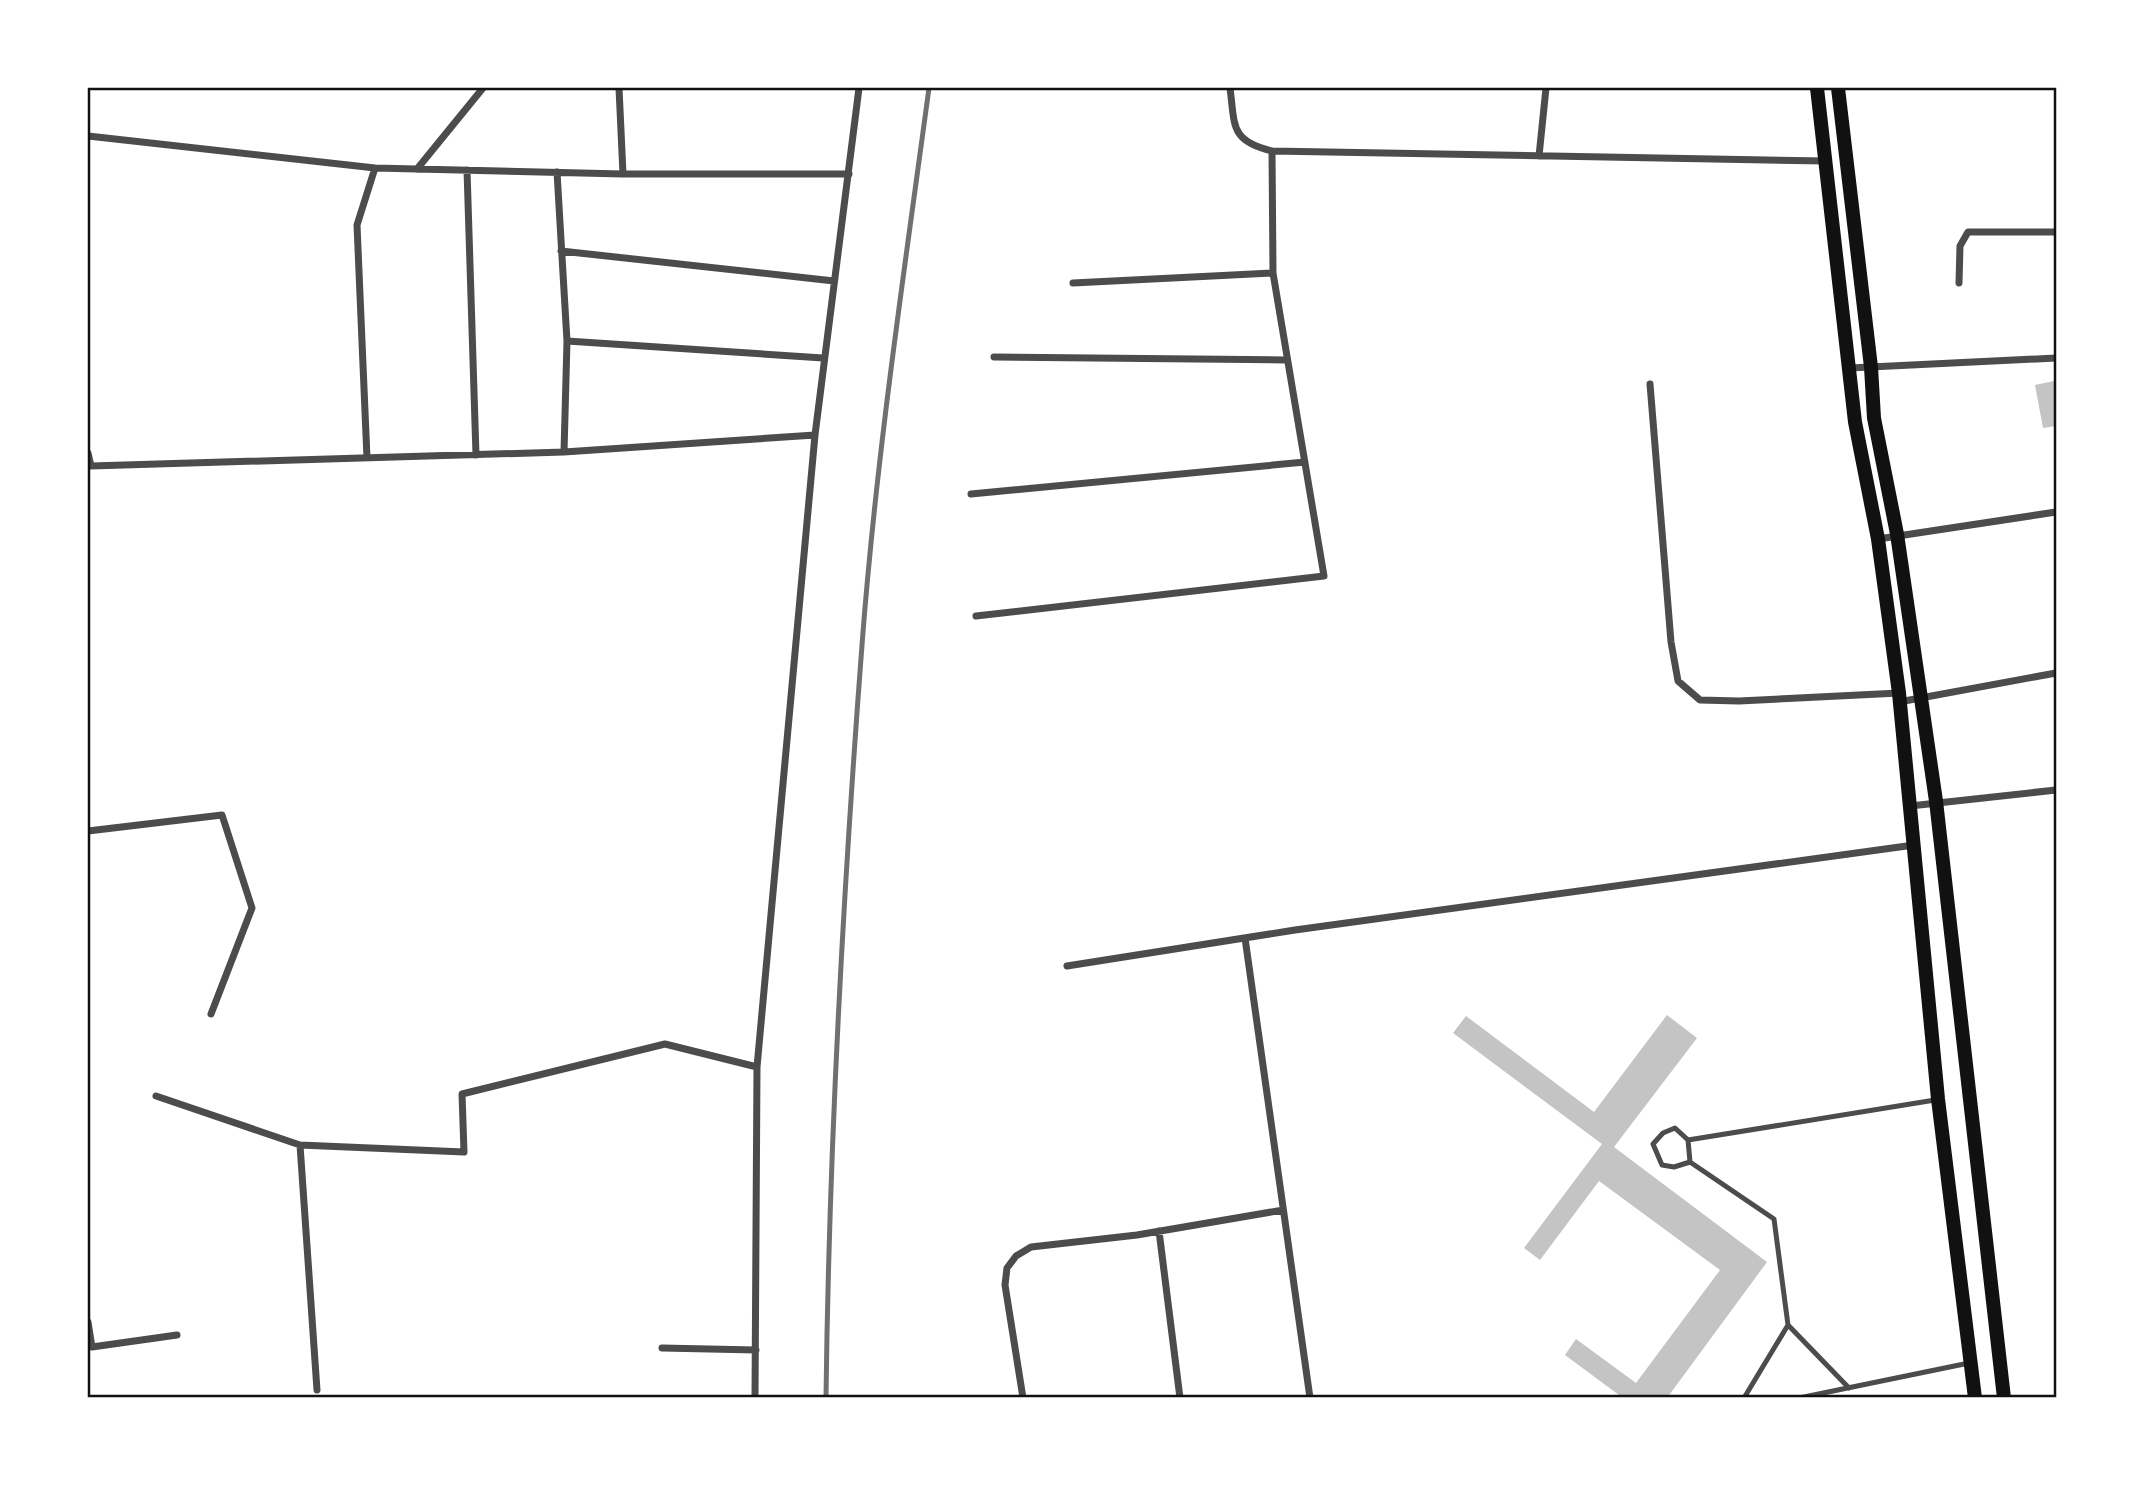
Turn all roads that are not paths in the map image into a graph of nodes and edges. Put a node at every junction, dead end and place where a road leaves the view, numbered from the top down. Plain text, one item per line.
1 (483, 88) edge
2 (619, 88) edge
3 (859, 88) edge
4 (1230, 88) edge
5 (1546, 88) edge
6 (1817, 88) edge
7 (1838, 88) edge
8 (88, 136) edge
9 (1272, 151) junction
10 (1539, 156) junction
11 (1826, 161) junction
12 (374, 168) junction
13 (417, 169) junction
14 (467, 170) junction
15 (557, 172) junction
16 (622, 174) junction
17 (849, 174) junction
18 (2056, 232) edge
19 (561, 251) junction
20 (1273, 273) junction
21 (834, 281) junction
22 (1073, 283) dead end
23 (1959, 283) dead end
24 (567, 341) junction
25 (994, 357) dead end
26 (823, 358) junction
27 (2056, 358) edge
28 (1285, 360) junction
29 (1871, 367) junction
30 (1850, 368) junction
31 (1650, 384) dead end
32 (815, 435) junction
33 (564, 452) junction
34 (88, 453) edge
35 (476, 455) junction
36 (367, 458) junction
37 (1305, 462) junction
38 (971, 494) dead end
39 (2056, 512) edge
40 (1897, 534) junction
41 (1878, 539) junction
42 (976, 616) dead end
43 (2056, 673) edge
44 (1899, 698) junction
45 (1919, 698) junction
46 (2056, 790) edge
47 (1936, 801) junction
48 (1910, 806) junction
49 (88, 831) edge
50 (1915, 845) junction
51 (1245, 937) junction
52 (1067, 966) dead end
53 (211, 1014) dead end
54 (757, 1067) junction
55 (156, 1096) dead end
56 (1938, 1100) junction
57 (1688, 1140) junction
58 (300, 1146) junction
59 (1689, 1162) junction
60 (1283, 1210) junction
61 (1159, 1231) junction
62 (88, 1322) edge
63 (1788, 1325) junction
64 (177, 1335) dead end
65 (662, 1348) dead end
66 (756, 1350) junction
67 (1969, 1363) junction
68 (1849, 1388) junction
69 (317, 1390) dead end
70 (755, 1398) edge
71 (1023, 1398) edge
72 (1180, 1398) edge
73 (1310, 1398) edge
74 (1744, 1398) edge
75 (1799, 1398) edge
76 (1975, 1398) edge
77 (2004, 1398) edge

1 - 13 street
2 - 16 street
3 - 17 street
4 - 9 street
5 - 10 street
6 - 11 main road
7 - 29 main road
8 - 12 street
9 - 10 street
9 - 20 street
10 - 11 street
11 - 30 main road
12 - 13 street
12 - 36 street
13 - 14 street
14 - 15 street
14 - 35 street
15 - 16 street
15 - 19 street
16 - 17 street
17 - 21 street
18 - 23 street
19 - 21 street
19 - 24 street
20 - 22 street
20 - 28 street
21 - 26 street
24 - 26 street
24 - 33 street
25 - 28 street
26 - 32 street
27 - 29 street
28 - 37 street
29 - 30 street
29 - 40 main road
30 - 41 main road
31 - 44 street
32 - 33 street
32 - 54 street
33 - 35 street
34 - 36 street
35 - 36 street
37 - 38 street
37 - 42 street
39 - 40 street
40 - 41 street
40 - 45 main road
41 - 44 main road
43 - 45 street
44 - 45 street
44 - 48 main road
45 - 47 main road
46 - 47 street
47 - 48 street
47 - 77 main road
48 - 50 main road
49 - 53 street
50 - 51 street
50 - 56 main road
51 - 52 street
51 - 60 street
54 - 58 street
54 - 66 street
55 - 58 street
56 - 57 lane
56 - 67 main road
57 - 59 lane
57 - 59 lane
58 - 69 street
59 - 63 lane
60 - 61 street
60 - 73 street
61 - 71 street
61 - 72 street
62 - 64 street
63 - 68 lane
63 - 74 lane
65 - 66 street
66 - 70 street
67 - 68 lane
67 - 76 main road
68 - 75 lane

